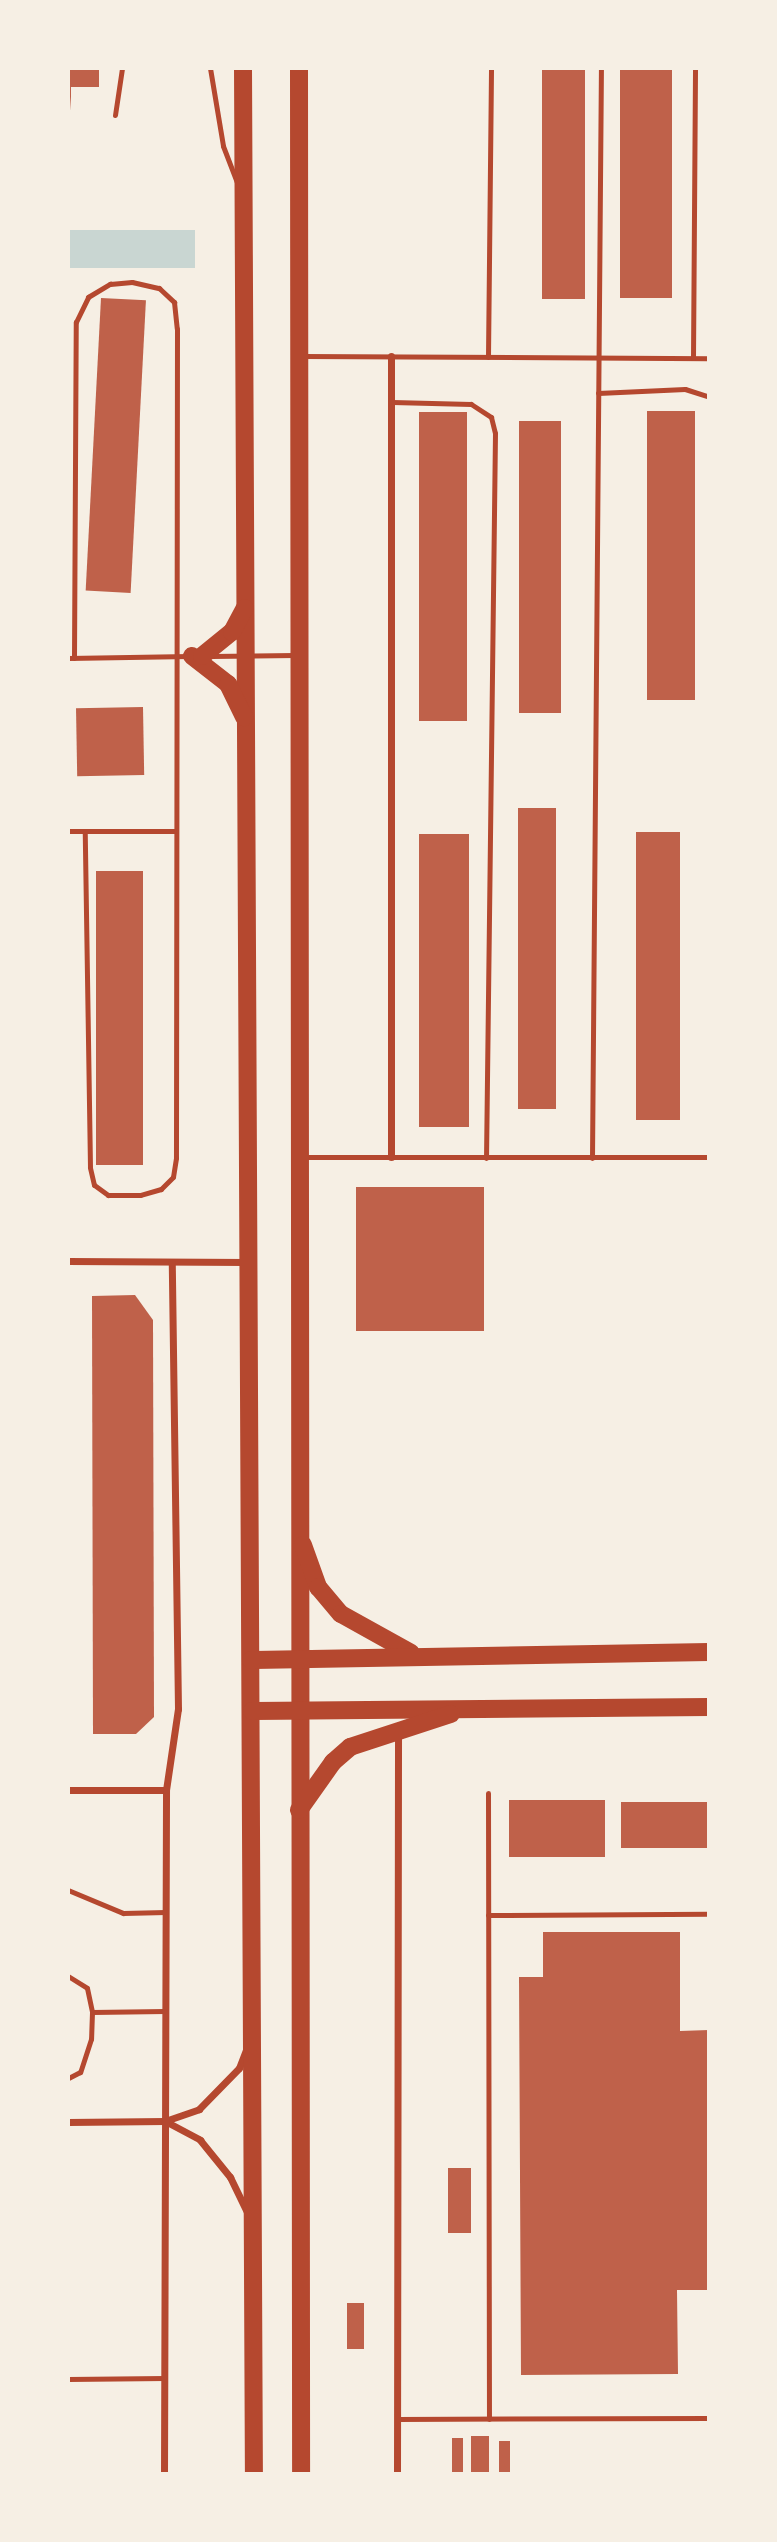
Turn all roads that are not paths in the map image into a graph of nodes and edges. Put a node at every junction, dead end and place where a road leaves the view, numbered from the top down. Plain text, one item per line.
1 (122, 68) edge
2 (210, 68) edge
3 (243, 68) edge
4 (299, 68) edge
5 (491, 68) edge
6 (601, 68) edge
7 (695, 68) edge
8 (115, 115) dead end
9 (247, 209) junction
10 (301, 356) junction
11 (391, 356) junction
12 (488, 357) junction
13 (598, 358) junction
14 (693, 358) junction
15 (709, 358) edge
16 (598, 393) junction
17 (709, 397) edge
18 (392, 402) junction
19 (248, 588) junction
20 (299, 655) junction
21 (189, 656) junction
22 (248, 656) junction
23 (71, 658) edge
24 (248, 741) junction
25 (68, 831) edge
26 (85, 831) junction
27 (174, 831) junction
28 (302, 1157) junction
29 (391, 1157) junction
30 (709, 1157) edge
31 (486, 1158) junction
32 (592, 1158) junction
33 (68, 1261) edge
34 (172, 1262) junction
35 (250, 1262) junction
36 (299, 1535) junction
37 (709, 1652) edge
38 (414, 1655) junction
39 (251, 1660) junction
40 (298, 1660) junction
41 (709, 1707) edge
42 (468, 1709) junction
43 (252, 1710) junction
44 (297, 1710) junction
45 (398, 1731) junction
46 (68, 1790) edge
47 (166, 1790) junction
48 (488, 1793) dead end
49 (299, 1810) junction
50 (68, 1890) edge
51 (166, 1912) junction
52 (709, 1914) edge
53 (488, 1915) junction
54 (68, 1976) edge
55 (165, 2011) junction
56 (92, 2012) junction
57 (253, 2032) junction
58 (68, 2078) edge
59 (165, 2121) junction
60 (68, 2122) edge
61 (253, 2228) junction
62 (164, 2378) junction
63 (68, 2379) edge
64 (709, 2418) edge
65 (397, 2419) junction
66 (489, 2419) junction
67 (164, 2474) edge
68 (254, 2474) edge
69 (301, 2474) edge
70 (397, 2474) edge

1 - 8 lane
2 - 9 lane
3 - 9 main road
4 - 10 main road
5 - 12 lane
6 - 13 lane
7 - 14 lane
9 - 19 main road
10 - 11 lane
10 - 20 main road
11 - 12 lane
11 - 18 street
12 - 13 lane
13 - 14 lane
13 - 16 lane
14 - 15 lane
16 - 17 lane
16 - 32 lane
18 - 29 street
18 - 31 lane
19 - 21 main road
19 - 22 main road
20 - 22 lane
20 - 28 main road
21 - 22 lane
21 - 23 lane
21 - 23 lane
21 - 24 main road
21 - 27 lane
22 - 24 main road
24 - 35 main road
25 - 26 lane
26 - 27 lane
26 - 27 lane
28 - 29 lane
28 - 36 main road
29 - 31 lane
30 - 32 lane
31 - 32 lane
33 - 34 street
34 - 35 street
34 - 47 street
35 - 39 main road
36 - 38 main road
36 - 40 main road
37 - 38 main road
38 - 40 main road
39 - 40 main road
39 - 43 main road
40 - 44 main road
41 - 42 main road
42 - 44 main road
42 - 45 main road
43 - 44 main road
43 - 57 main road
44 - 49 main road
45 - 49 main road
45 - 65 street
46 - 47 street
47 - 51 street
48 - 53 lane
49 - 69 main road
50 - 51 lane
51 - 55 street
52 - 53 lane
53 - 66 lane
54 - 56 lane
55 - 56 lane
55 - 59 street
56 - 58 lane
57 - 59 street
57 - 61 main road
59 - 60 street
59 - 61 street
59 - 62 street
61 - 68 main road
62 - 63 lane
62 - 67 street
64 - 66 lane
65 - 66 lane
65 - 70 street

